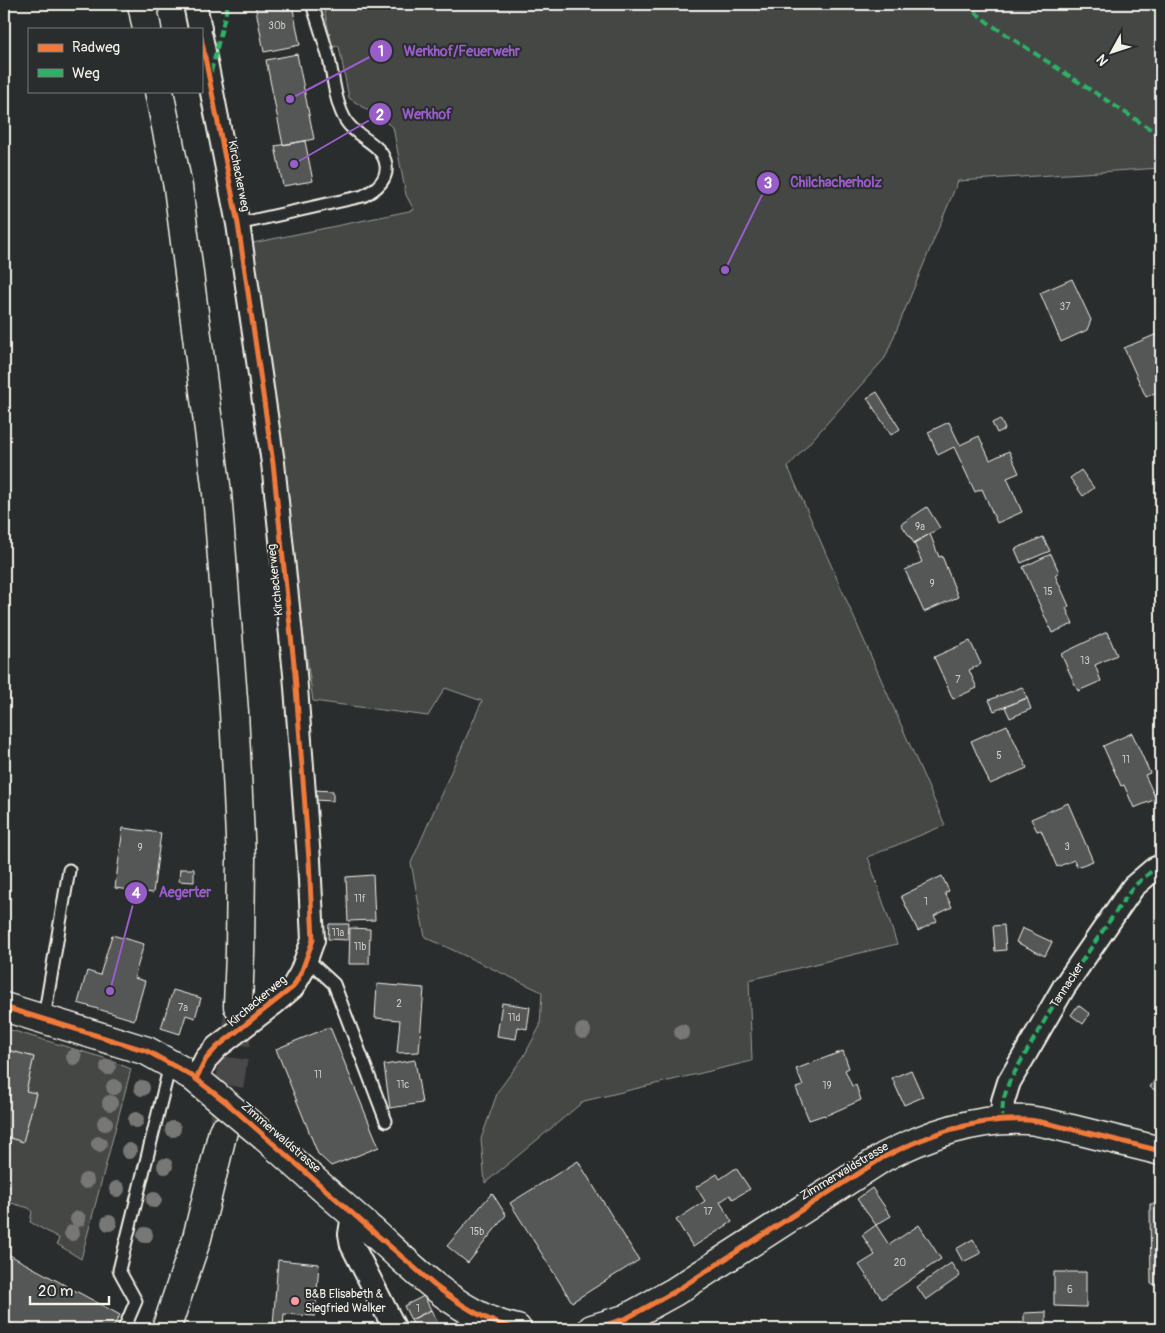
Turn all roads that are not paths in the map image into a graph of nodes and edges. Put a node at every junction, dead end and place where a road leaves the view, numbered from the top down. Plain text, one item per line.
1 (142, 4) edge
2 (194, 4) edge
3 (312, 4) edge
4 (147, 28) edge
5 (200, 28) edge
6 (202, 42) edge
7 (160, 92) edge
8 (238, 224) junction
9 (1161, 866) edge
10 (69, 870) dead end
11 (307, 959) junction
12 (238, 1006) tunnel mouth
13 (4, 1007) edge
14 (44, 1018) junction
15 (186, 1072) junction
16 (386, 1121) dead end
17 (1002, 1122) junction
18 (223, 1130) tunnel mouth
19 (1161, 1151) edge
20 (354, 1215) junction
21 (124, 1329) edge
22 (166, 1329) edge
23 (395, 1329) edge
24 (517, 1329) edge
25 (592, 1329) edge

1 - 4 street
2 - 5 street
3 - 8 lane
6 - 8 street, Kirchackerweg
7 - 12 street
8 - 11 street, Kirchackerweg
9 - 17 street, Tannacker
10 - 14 lane
11 - 15 street, Kirchackerweg, bridge
11 - 16 lane
13 - 14 street, Zimmerwaldstrasse
14 - 15 street, Zimmerwaldstrasse
15 - 20 street, Zimmerwaldstrasse, bridge
15 - 21 lane
17 - 19 street, Zimmerwaldstrasse
17 - 25 street, Zimmerwaldstrasse
18 - 22 street
20 - 23 street
20 - 24 street, Zimmerwaldstrasse

